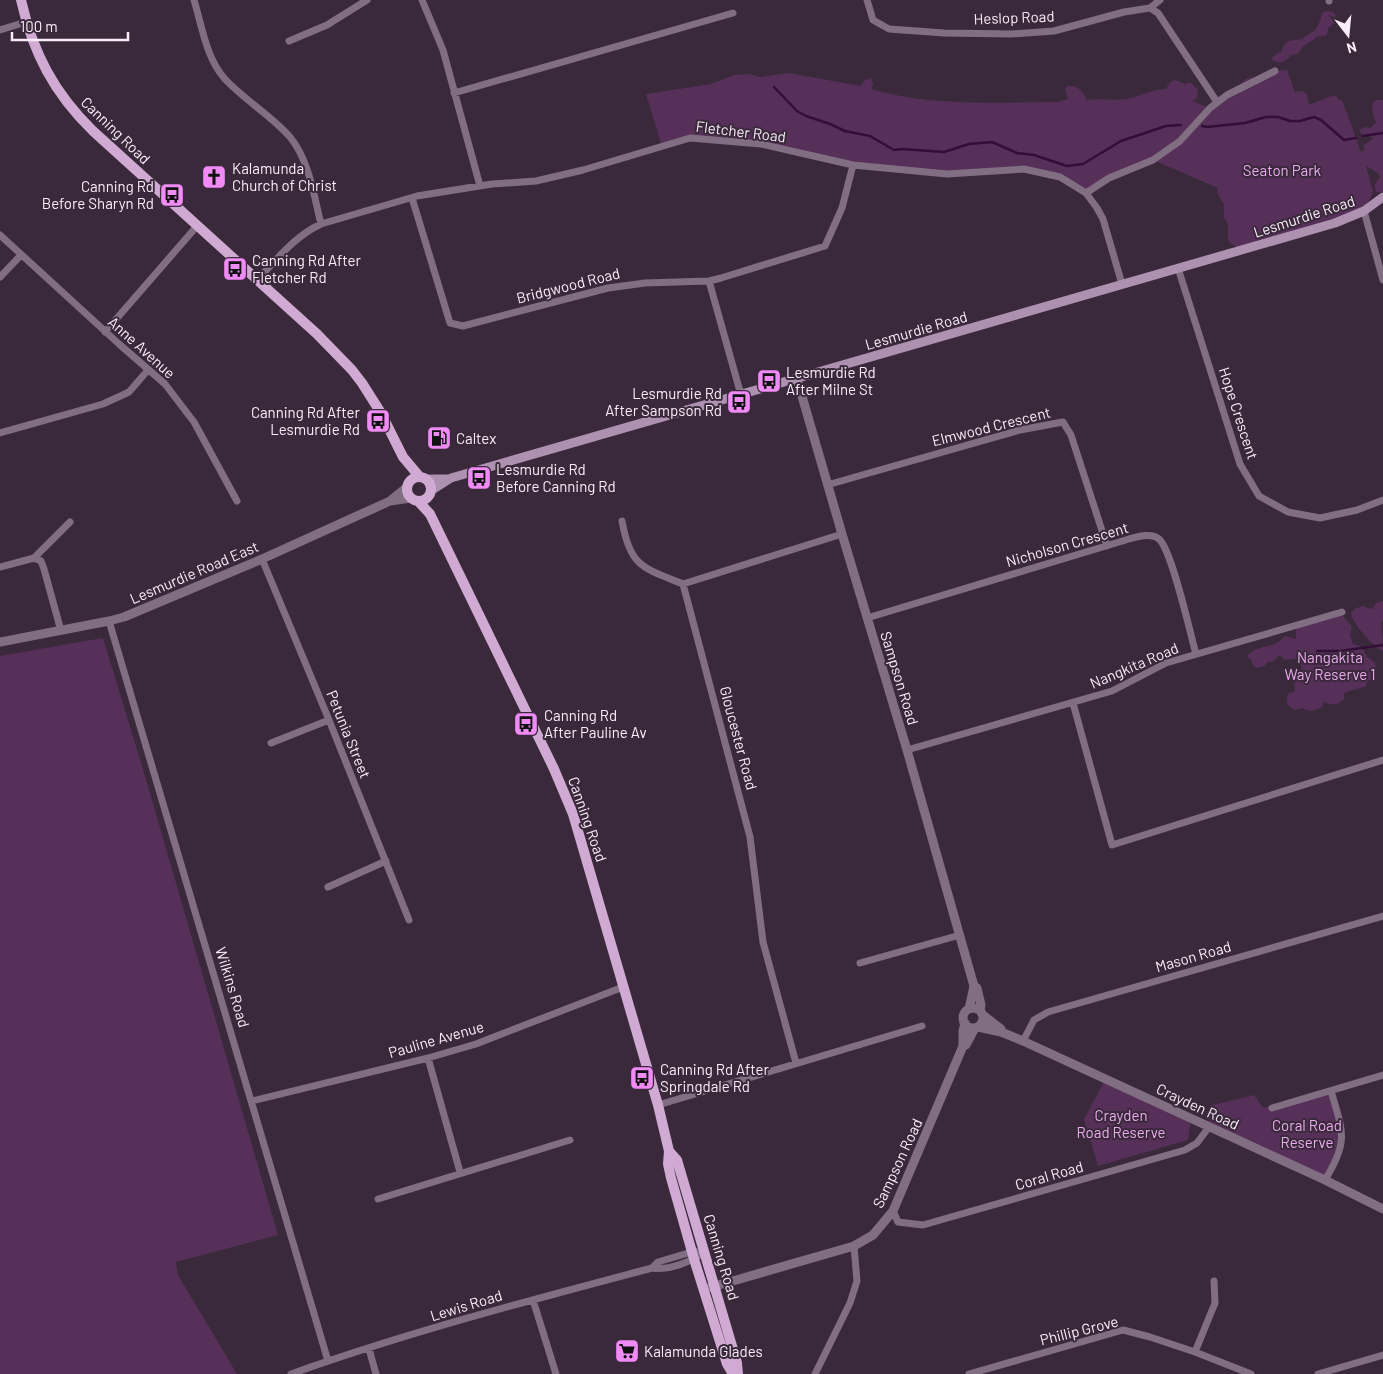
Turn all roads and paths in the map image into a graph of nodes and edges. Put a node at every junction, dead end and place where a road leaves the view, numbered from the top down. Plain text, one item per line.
1 (20, 0) edge
2 (194, 0) edge
3 (367, 0) edge
4 (422, 0) edge
5 (867, 0) edge
6 (1160, 0) edge
7 (1150, 8) junction
8 (733, 13) dead end
9 (26, 22) junction
10 (0, 30) edge
11 (289, 41) dead end
12 (1275, 71) dead end
13 (454, 93) junction
14 (1217, 102) junction
15 (853, 165) junction
16 (480, 186) junction
17 (1086, 193) junction
18 (1383, 197) edge
19 (412, 198) junction
20 (1364, 212) junction
21 (321, 224) junction
22 (197, 226) junction
23 (0, 235) edge
24 (21, 255) junction
25 (1178, 268) junction
26 (0, 277) edge
27 (258, 279) junction
28 (1383, 280) edge
29 (709, 281) junction
30 (1122, 284) junction
31 (105, 332) junction
32 (148, 370) junction
33 (797, 379) junction
34 (741, 395) junction
35 (0, 432) edge
36 (403, 456) junction
37 (407, 485) junction
38 (427, 485) junction
39 (827, 485) junction
40 (415, 500) junction
41 (1383, 500) edge
42 (237, 501) dead end
43 (390, 501) junction
44 (430, 514) junction
45 (622, 521) dead end
46 (70, 522) dead end
47 (842, 534) junction
48 (1107, 546) junction
49 (34, 558) junction
50 (262, 559) junction
51 (0, 567) edge
52 (683, 584) junction
53 (1342, 612) dead end
54 (867, 618) junction
55 (109, 621) junction
56 (61, 631) junction
57 (0, 642) edge
58 (1196, 654) junction
59 (1073, 704) junction
60 (330, 720) junction
61 (270, 743) dead end
62 (907, 750) junction
63 (1383, 760) edge
64 (386, 861) junction
65 (328, 887) dead end
66 (1383, 916) edge
67 (409, 920) dead end
68 (960, 935) junction
69 (860, 963) dead end
70 (974, 986) junction
71 (623, 987) junction
72 (968, 1009) junction
73 (981, 1013) junction
74 (965, 1023) junction
75 (922, 1026) dead end
76 (976, 1027) junction
77 (1001, 1032) junction
78 (1023, 1041) junction
79 (963, 1046) junction
80 (428, 1058) junction
81 (796, 1063) junction
82 (1383, 1075) edge
83 (1331, 1090) junction
84 (252, 1101) junction
85 (658, 1105) junction
86 (1272, 1108) dead end
87 (1210, 1126) junction
88 (570, 1140) dead end
89 (670, 1151) junction
90 (460, 1172) junction
91 (1325, 1180) junction
92 (378, 1199) dead end
93 (1383, 1209) edge
94 (893, 1211) junction
95 (854, 1246) junction
96 (704, 1252) junction
97 (693, 1255) junction
98 (1214, 1281) dead end
99 (715, 1286) junction
100 (705, 1289) junction
101 (533, 1300) junction
102 (369, 1348) junction
103 (1195, 1352) junction
104 (1383, 1355) edge
105 (328, 1361) junction
106 (290, 1374) edge
107 (376, 1374) edge
108 (556, 1374) edge
109 (733, 1374) edge
110 (738, 1374) edge
111 (815, 1374) edge
112 (969, 1374) edge
113 (1251, 1374) edge
114 (1318, 1374) edge

1 - 9 main road, Canning Road
2 - 21 street
3 - 11 street
4 - 13 street
5 - 7 street, Heslop Road
6 - 7 street
7 - 14 street
8 - 13 street
9 - 10 street
9 - 22 main road, Canning Road
12 - 14 street
13 - 16 street
14 - 17 street
15 - 16 street, Fletcher Road
15 - 17 street, Fletcher Road
15 - 29 street, Bridgwood Road
16 - 19 street, Fletcher Road
17 - 30 street, Fletcher Road
18 - 20 main road, Lesmurdie Road
19 - 21 street, Fletcher Road
19 - 29 street, Bridgwood Road
20 - 25 main road, Lesmurdie Road
20 - 28 street
21 - 27 street, Fletcher Road
22 - 27 main road, Canning Road
22 - 31 street
23 - 24 street, Anne Avenue
24 - 26 street
24 - 31 street, Anne Avenue
25 - 30 main road, Lesmurdie Road
25 - 41 street, Hope Crescent
27 - 36 main road, Canning Road
29 - 34 street
30 - 33 main road, Lesmurdie Road
31 - 32 street, Anne Avenue
32 - 35 street
32 - 42 street, Anne Avenue
33 - 34 main road, Lesmurdie Road
33 - 39 street, Sampson Road
34 - 38 main road, Lesmurdie Road
36 - 37 main road, Canning Road
36 - 38 main road, Canning Road
37 - 38 main road
37 - 40 main road
37 - 43 street, Lesmurdie Road East
38 - 40 main road
38 - 44 main road, Canning Road
39 - 47 street, Sampson Road
39 - 48 street, Elmwood Crescent
40 - 43 street, Lesmurdie Road East
40 - 44 main road, Canning Road
43 - 50 street, Lesmurdie Road East
44 - 71 main road, Canning Road
45 - 52 street
46 - 49 street
47 - 52 street
47 - 54 street, Sampson Road
48 - 54 street, Nicholson Crescent
48 - 58 street, Nicholson Crescent
49 - 51 street
49 - 56 street
50 - 55 street, Lesmurdie Road East
50 - 60 street, Petunia Street
52 - 81 street, Gloucester Road
53 - 58 street, Nangkita Road
54 - 62 street, Sampson Road
55 - 56 street, Lesmurdie Road East
55 - 84 street, Wilkins Road
56 - 57 street, Lesmurdie Road East
58 - 59 street, Nangkita Road
59 - 62 street, Nangkita Road
59 - 63 street
60 - 61 street
60 - 64 street, Petunia Street
62 - 68 street, Sampson Road
64 - 65 street
64 - 67 street, Petunia Street
66 - 78 street, Mason Road
68 - 69 street
68 - 70 street, Sampson Road
70 - 72 street, Sampson Road
70 - 73 street, Sampson Road
71 - 80 street, Pauline Avenue
71 - 85 main road, Canning Road
72 - 73 street
72 - 74 street
73 - 76 street
73 - 77 street, Crayden Road
74 - 76 street
74 - 79 street, Sampson Road
75 - 81 street
76 - 77 street, Crayden Road
76 - 79 street, Sampson Road
77 - 78 street, Crayden Road
78 - 87 street, Crayden Road
79 - 94 street, Sampson Road
80 - 84 street, Pauline Avenue
80 - 90 street
81 - 85 street
82 - 83 street
83 - 86 street
83 - 91 street
84 - 105 street, Wilkins Road
85 - 89 main road, Canning Road
87 - 91 street, Crayden Road
87 - 94 street, Coral Road
88 - 90 street
89 - 96 main road, Canning Road
89 - 97 main road, Canning Road
90 - 92 street
91 - 93 street, Crayden Road
94 - 95 street, Sampson Road
95 - 99 street, Sampson Road
95 - 111 street
96 - 97 street, Lewis Road
96 - 99 main road, Canning Road
97 - 100 main road, Canning Road
97 - 101 street, Lewis Road
98 - 103 street
99 - 100 street, Sampson Road
99 - 110 main road, Canning Road
100 - 109 main road, Canning Road
101 - 102 street, Lewis Road
101 - 108 street
102 - 105 street, Lewis Road
102 - 107 street
103 - 112 street, Phillip Grove
103 - 113 street, Phillip Grove
104 - 114 street
105 - 106 street, Lewis Road

